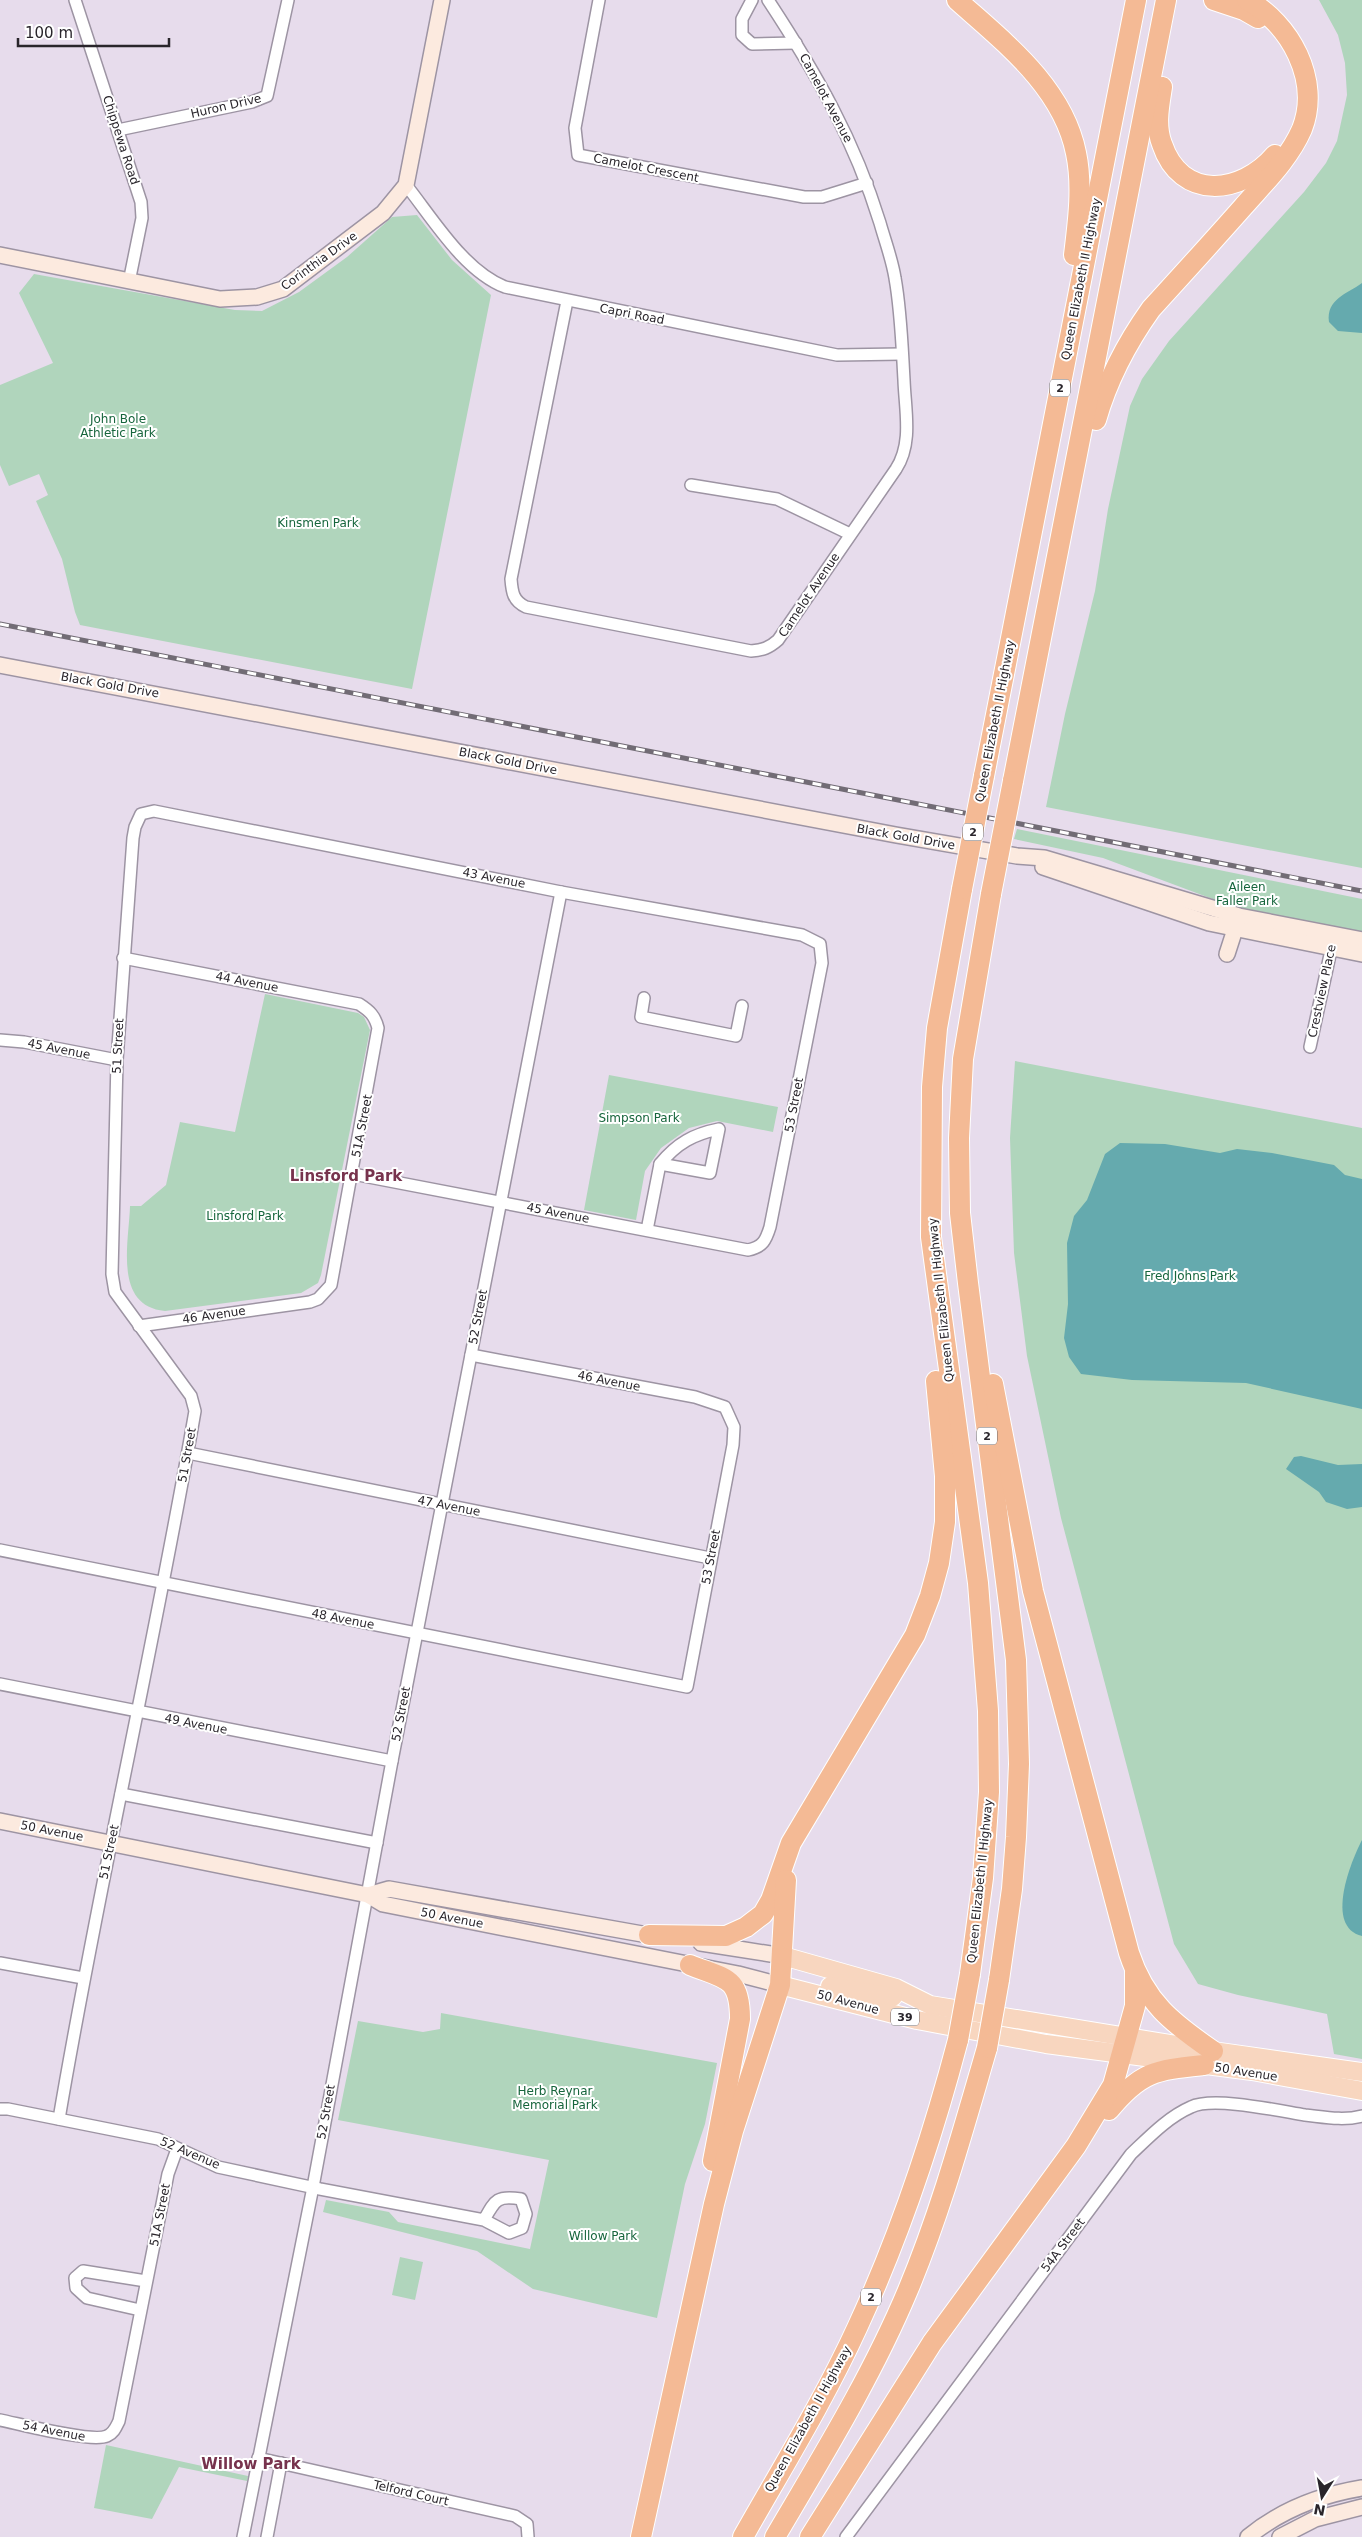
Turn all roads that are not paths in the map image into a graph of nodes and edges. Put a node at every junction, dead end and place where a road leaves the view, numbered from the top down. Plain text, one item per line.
1 (75, 0) edge
2 (288, 0) edge
3 (442, 0) edge
4 (599, 0) edge
5 (752, 0) edge
6 (768, 0) edge
7 (957, 0) edge
8 (1136, 0) edge
9 (1166, 0) edge
10 (1170, 0) edge
11 (1214, 0) edge
12 (1248, 0) edge
13 (796, 43) junction
14 (118, 130) junction
15 (867, 183) junction
16 (406, 185) junction
17 (0, 255) edge
18 (129, 282) junction
19 (567, 301) junction
20 (902, 354) junction
21 (1066, 359) junction
22 (691, 485) dead end
23 (850, 534) junction
24 (1060, 547) junction
25 (0, 665) edge
26 (148, 812) joint
27 (561, 892) junction
28 (1237, 923) junction
29 (1362, 940) edge
30 (1333, 941) junction
31 (1227, 954) dead end
32 (1362, 954) edge
33 (122, 958) junction
34 (822, 963) joint
35 (644, 998) dead end
36 (742, 1006) dead end
37 (369, 1010) joint
38 (0, 1040) edge
39 (1310, 1047) dead end
40 (117, 1060) junction
41 (660, 1164) junction
42 (353, 1174) junction
43 (500, 1202) junction
44 (960, 1213) junction
45 (647, 1230) junction
46 (931, 1237) junction
47 (762, 1245) joint
48 (318, 1299) joint
49 (139, 1326) junction
50 (470, 1355) junction
51 (734, 1427) joint
52 (188, 1453) junction
53 (442, 1504) junction
54 (0, 1550) edge
55 (710, 1558) junction
56 (162, 1584) junction
57 (417, 1633) junction
58 (0, 1684) edge
59 (687, 1687) joint
60 (138, 1712) junction
61 (392, 1761) junction
62 (826, 1783) junction
63 (121, 1794) junction
64 (0, 1821) edge
65 (111, 1842) junction
66 (377, 1843) junction
67 (368, 1895) junction
68 (612, 1928) junction
69 (649, 1935) junction
70 (608, 1949) junction
71 (783, 1956) junction
72 (0, 1963) edge
73 (690, 1965) junction
74 (1134, 1970) junction
75 (83, 1978) junction
76 (780, 1985) junction
77 (930, 2005) junction
78 (1125, 2046) junction
79 (1208, 2058) junction
80 (1362, 2072) edge
81 (1362, 2091) edge
82 (4, 2109) edge
83 (1362, 2116) edge
84 (59, 2119) junction
85 (1076, 2146) junction
86 (177, 2149) junction
87 (313, 2187) junction
88 (484, 2220) dead end
89 (146, 2281) junction
90 (140, 2310) junction
91 (670, 2402) junction
92 (0, 2420) edge
93 (108, 2436) joint
94 (258, 2458) junction
95 (281, 2463) junction
96 (1362, 2488) edge
97 (1362, 2507) edge
98 (242, 2537) edge
99 (267, 2537) edge
100 (528, 2537) edge
101 (641, 2537) edge
102 (743, 2537) edge
103 (775, 2537) edge
104 (810, 2537) edge
105 (846, 2537) edge
106 (1248, 2537) edge
107 (1280, 2537) edge

1 - 14 street, Chippewa Road
2 - 14 street, Huron Drive
3 - 16 main road, Corinthia Drive
4 - 15 street, Camelot Crescent
5 - 13 street, Camelot Avenue
6 - 13 street, Camelot Avenue
7 - 21 highway
8 - 21 highway, Queen Elizabeth II Highway / 2
9 - 24 highway, 2
10 - 11 highway
12 - 24 highway
13 - 15 street, Camelot Avenue
14 - 18 street, Chippewa Road
15 - 20 street, Camelot Avenue
16 - 18 main road, Corinthia Drive
16 - 19 street, Capri Road
17 - 18 main road, Corinthia Drive
19 - 20 street, Capri Road
19 - 23 street, Camelot Avenue
20 - 23 street, Camelot Avenue
21 - 46 highway, Queen Elizabeth II Highway / 2, bridge
22 - 23 street
24 - 44 highway, 2, bridge
25 - 28 main road, Black Gold Drive
26 - 27 street, 43 Avenue
26 - 33 street, 51 Street
27 - 34 street, 43 Avenue
27 - 43 street, 52 Street
28 - 30 main road, Black Gold Drive
28 - 31 main road
29 - 30 main road, Black Gold Drive
30 - 32 main road, Black Gold Drive
30 - 39 street, Crestview Place
33 - 37 street, 44 Avenue
33 - 40 street, 51 Street
34 - 47 street, 53 Street
35 - 36 street
37 - 42 street, 51A Street
38 - 40 street, 45 Avenue
40 - 49 street, 51 Street
41 - 41 street
41 - 45 street
42 - 43 street, 45 Avenue
42 - 48 street, 51A Street
43 - 45 street, 45 Avenue
43 - 50 street, 52 Street
44 - 74 highway
44 - 103 highway, 2, bridge
45 - 47 street, 45 Avenue
46 - 62 highway
46 - 102 highway, Queen Elizabeth II Highway / 2, bridge
48 - 49 street, 46 Avenue
49 - 52 street, 51 Street
50 - 51 street, 46 Avenue
50 - 53 street, 52 Street
51 - 55 street, 53 Street
52 - 53 street, 47 Avenue
52 - 56 street, 51 Street
53 - 55 street, 47 Avenue
53 - 57 street, 52 Street
54 - 56 street, 48 Avenue
55 - 59 street, 53 Street
56 - 57 street, 48 Avenue
56 - 60 street, 51 Street
57 - 59 street, 48 Avenue
57 - 61 street, 52 Street
58 - 60 street, 49 Avenue
60 - 61 street, 49 Avenue
60 - 63 street, 51 Street
61 - 66 street, 52 Street
62 - 69 highway
62 - 71 highway
63 - 65 street, 51 Street
63 - 66 street
64 - 65 main road, 50 Avenue
65 - 67 main road, 50 Avenue
65 - 75 street, 51 Street
66 - 67 street, 52 Street
67 - 68 main road, 50 Avenue
67 - 70 main road, 50 Avenue
67 - 87 street, 52 Street
68 - 69 main road, 50 Avenue
68 - 70 main road
69 - 71 main road, 50 Avenue / 39
70 - 73 main road, 50 Avenue
71 - 76 highway
71 - 77 main road, 50 Avenue / 39
72 - 75 street
73 - 76 main road, 50 Avenue / 39
73 - 91 highway
74 - 78 highway
74 - 79 highway
75 - 84 street, 51 Street
76 - 77 main road
76 - 78 main road, 50 Avenue / 39
76 - 91 highway
77 - 78 main road, 50 Avenue / 39
78 - 79 main road, 50 Avenue / 39
78 - 85 highway
79 - 80 main road, 50 Avenue / 39
79 - 81 main road, 50 Avenue / 39
79 - 85 highway
82 - 84 street, 52 Avenue
83 - 105 street, 54A Street
84 - 86 street, 52 Avenue
85 - 104 highway
86 - 87 street, 52 Avenue
86 - 89 street, 51A Street
87 - 88 street, 52 Avenue
87 - 94 street, 52 Street
89 - 90 street, 51A Street
89 - 90 street
90 - 93 street, 51A Street
91 - 101 highway
92 - 93 street, 54 Avenue
94 - 95 street, Telford Court
94 - 98 street, 52 Street
95 - 99 street
95 - 100 street, Telford Court
96 - 106 main road
97 - 107 main road

